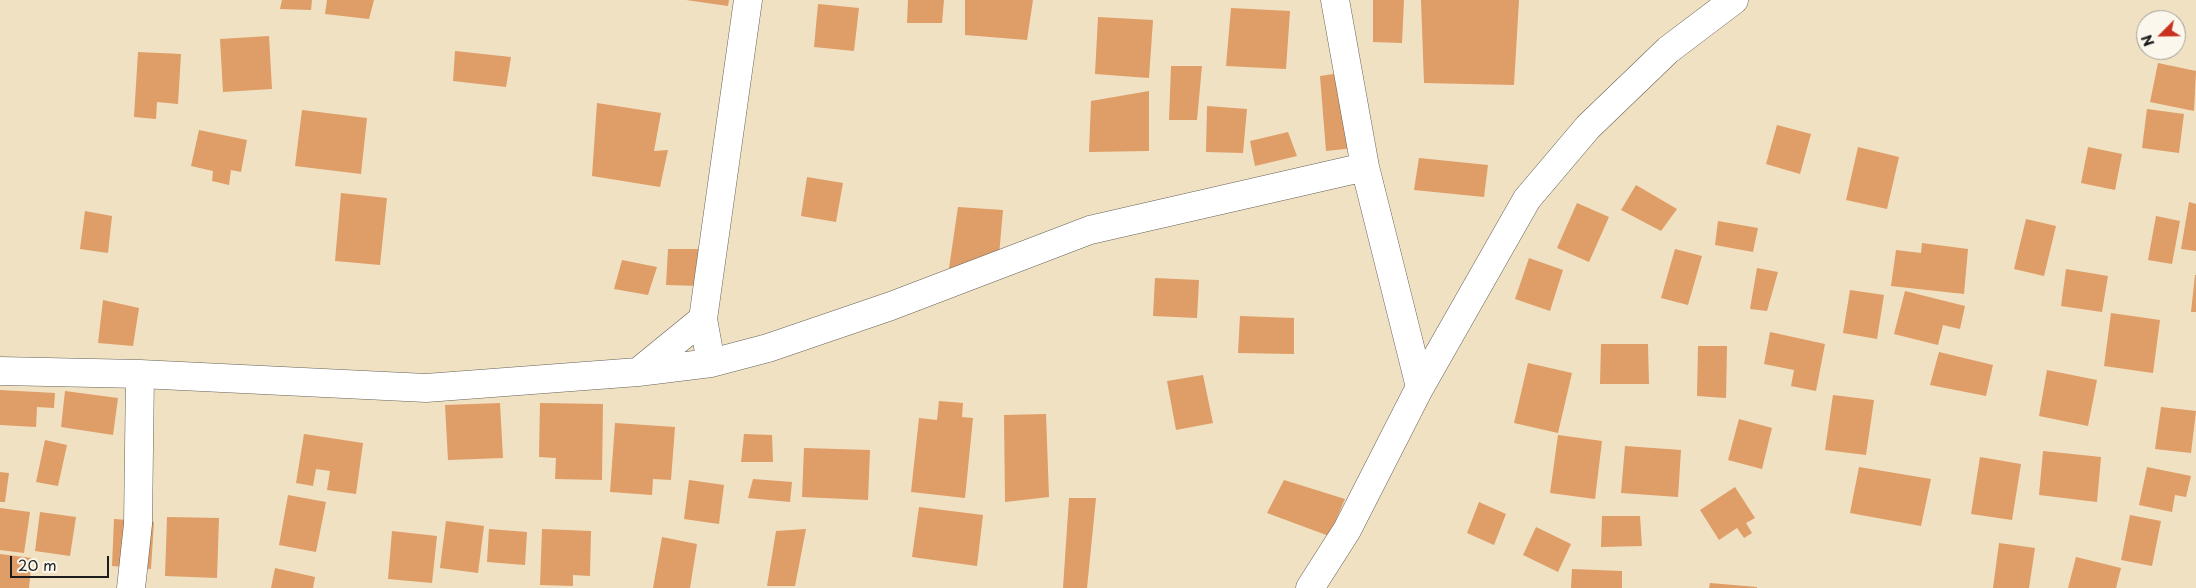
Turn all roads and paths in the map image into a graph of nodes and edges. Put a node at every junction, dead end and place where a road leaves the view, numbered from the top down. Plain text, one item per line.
1 (748, 0) edge
2 (1335, 0) edge
3 (1734, 0) edge
4 (1365, 167) junction
5 (703, 318) junction
6 (712, 363) junction
7 (0, 371) edge
8 (638, 372) junction
9 (140, 374) junction
10 (1420, 387) junction
11 (131, 588) edge
12 (1310, 588) edge

1 - 5 street
2 - 4 street
3 - 10 street
4 - 6 street
4 - 10 street
5 - 6 street
5 - 8 street
6 - 8 street
7 - 9 street
8 - 9 street
9 - 11 street
10 - 12 street

